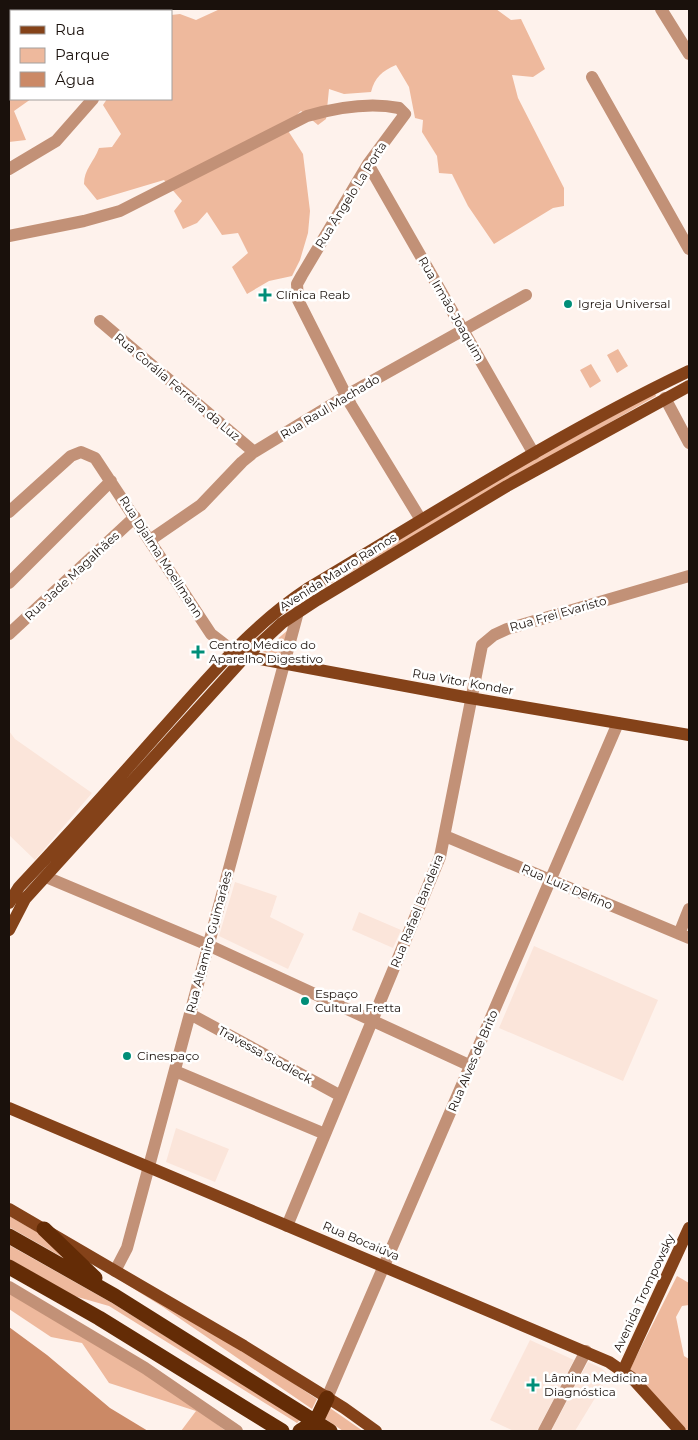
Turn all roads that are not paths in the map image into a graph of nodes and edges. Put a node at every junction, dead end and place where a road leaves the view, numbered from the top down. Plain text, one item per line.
1 (661, 9) edge
2 (689, 54) edge
3 (592, 77) dead end
4 (92, 100) edge
5 (368, 164) junction
6 (9, 169) edge
7 (9, 236) edge
8 (689, 249) edge
9 (526, 295) dead end
10 (100, 321) dead end
11 (464, 331) junction
12 (689, 371) edge
13 (658, 386) junction
14 (689, 386) edge
15 (346, 396) junction
16 (665, 398) junction
17 (689, 443) edge
18 (254, 452) junction
19 (534, 454) junction
20 (111, 481) junction
21 (9, 512) edge
22 (135, 517) junction
23 (421, 520) junction
24 (150, 540) junction
25 (689, 576) edge
26 (9, 583) edge
27 (298, 612) junction
28 (9, 634) edge
29 (238, 654) junction
30 (284, 664) junction
31 (470, 698) junction
32 (618, 723) junction
33 (689, 735) edge
34 (445, 836) junction
35 (46, 878) junction
36 (551, 879) junction
37 (25, 899) junction
38 (9, 903) edge
39 (9, 908) edge
40 (689, 909) edge
41 (9, 930) edge
42 (684, 936) edge
43 (208, 945) junction
44 (190, 1014) junction
45 (372, 1020) junction
46 (471, 1066) junction
47 (175, 1071) junction
48 (341, 1096) junction
49 (9, 1108) edge
50 (325, 1134) junction
51 (148, 1167) junction
52 (9, 1209) edge
53 (287, 1226) junction
54 (689, 1228) edge
55 (44, 1229) junction
56 (9, 1236) edge
57 (384, 1266) junction
58 (9, 1267) edge
59 (115, 1271) junction
60 (9, 1287) edge
61 (115, 1296) junction
62 (586, 1351) junction
63 (623, 1370) junction
64 (327, 1398) junction
65 (316, 1421) junction
66 (237, 1431) edge
67 (282, 1431) edge
68 (300, 1431) edge
69 (330, 1431) edge
70 (376, 1431) edge
71 (544, 1431) edge
72 (680, 1431) edge

1 - 2 street
3 - 8 street
4 - 6 street
5 - 7 street, Rua Ângelo La Porta
5 - 11 street, Rua Irmão Joaquim
5 - 15 street, Rua Ângelo La Porta
9 - 11 street, Rua Raul Machado
10 - 18 street, Rua Corália Ferreira da Luz
11 - 15 street, Rua Raul Machado
11 - 19 street, Rua Irmão Joaquim
12 - 13 main road, Avenida Mauro Ramos
13 - 16 main road
13 - 19 main road, Avenida Mauro Ramos
14 - 16 main road, Avenida Mauro Ramos
15 - 18 street, Rua Raul Machado
15 - 23 street, Rua Ângelo La Porta
16 - 17 street
16 - 27 main road, Avenida Mauro Ramos
18 - 24 street, Rua Raul Machado
19 - 23 main road, Avenida Mauro Ramos
20 - 21 street, Rua Djalma Moellmann
20 - 22 street, Rua Djalma Moellmann
20 - 26 street
22 - 24 street, Rua Djalma Moellmann
22 - 28 street, Rua Jade Magalhães
23 - 29 main road, Avenida Mauro Ramos
24 - 29 street, Rua Djalma Moellmann
25 - 31 street, Rua Frei Evaristo
27 - 29 main road, Avenida Mauro Ramos
27 - 30 street, Rua Altamiro Guimarães
29 - 30 main road, Rua Vitor Konder
29 - 35 main road, Avenida Mauro Ramos
29 - 38 main road, Avenida Mauro Ramos
30 - 31 main road, Rua Vitor Konder
30 - 43 street, Rua Altamiro Guimarães
31 - 32 main road, Rua Vitor Konder
31 - 34 street, Rua Rafael Bandeira
32 - 33 main road, Rua Vitor Konder
32 - 36 street, Rua Alves de Brito
34 - 36 street, Rua Luiz Delfino
34 - 45 street, Rua Rafael Bandeira
35 - 37 main road, Avenida Mauro Ramos
35 - 43 street
36 - 42 street, Rua Luiz Delfino
36 - 46 street, Rua Alves de Brito
37 - 39 main road
37 - 41 main road, Avenida Mauro Ramos
40 - 42 street
43 - 44 street, Rua Altamiro Guimarães
43 - 45 street
44 - 47 street, Rua Altamiro Guimarães
44 - 48 street, Travessa Stodieck
45 - 46 street
45 - 48 street, Rua Rafael Bandeira
46 - 57 street, Rua Alves de Brito
47 - 50 street
47 - 51 street, Rua Altamiro Guimarães
48 - 50 street, Rua Rafael Bandeira
49 - 51 main road, Rua Bocaiúva
50 - 53 street, Rua Rafael Bandeira
51 - 53 main road, Rua Bocaiúva
51 - 59 street, Rua Altamiro Guimarães
52 - 55 main road
53 - 57 main road, Rua Bocaiúva
54 - 63 main road, Avenida Trompowsky
55 - 59 main road
55 - 61 highway
56 - 61 highway
57 - 62 main road, Rua Bocaiúva
57 - 64 street, Rua Alves de Brito
58 - 67 highway
59 - 64 main road
60 - 66 street
61 - 65 highway
62 - 63 main road, Rua Bocaiúva
62 - 71 street
63 - 72 main road, Rua Bocaiúva
64 - 65 highway
64 - 70 main road
65 - 68 highway
65 - 69 highway

